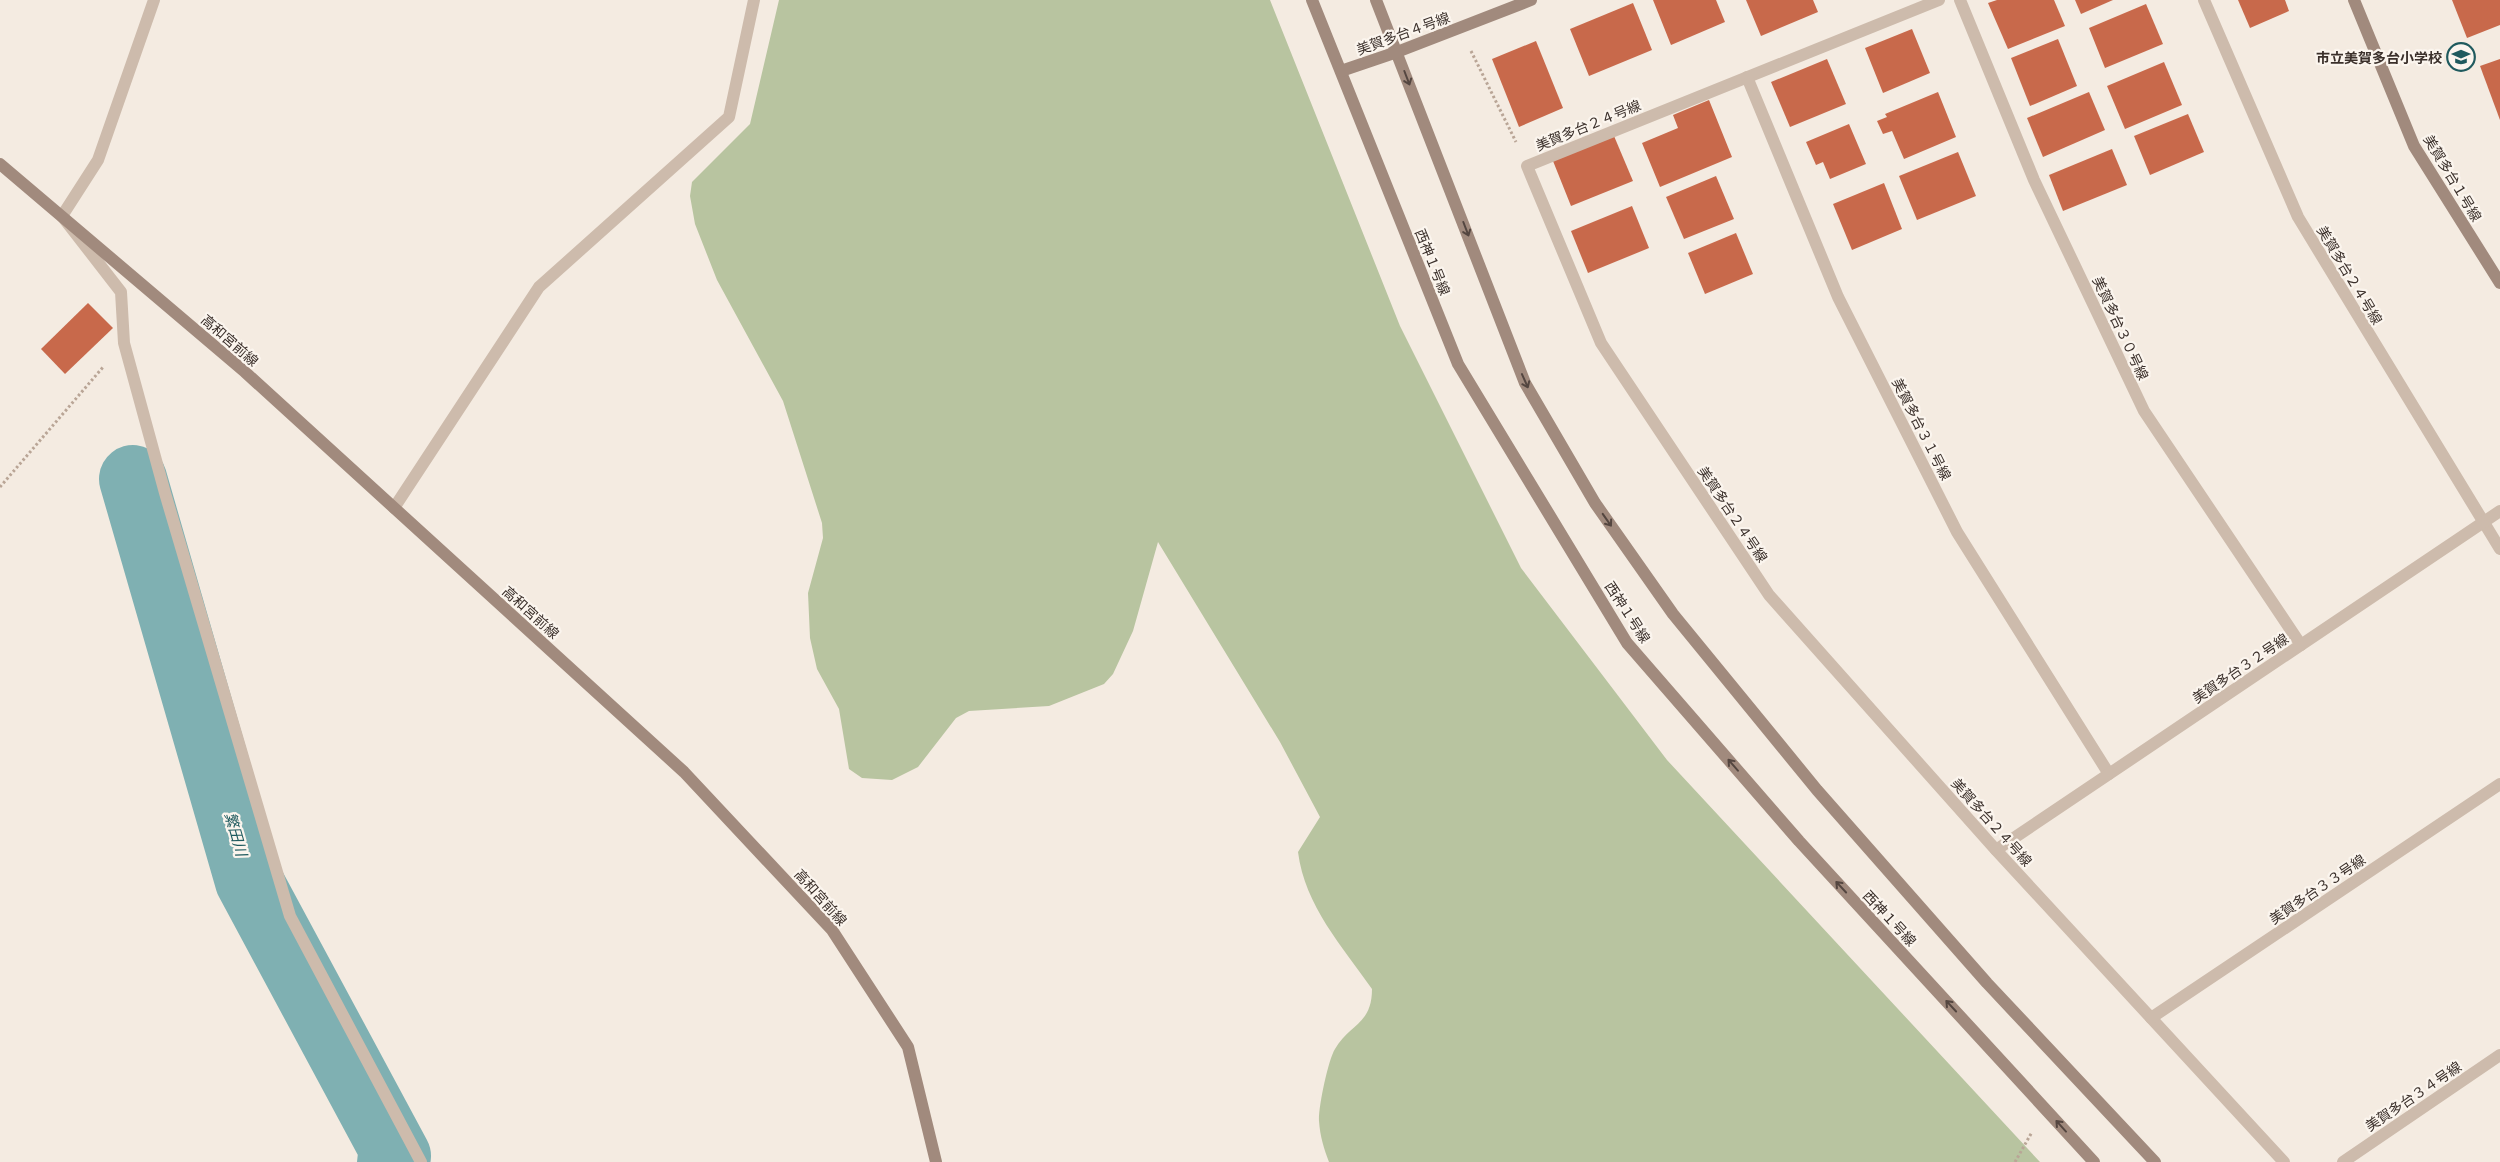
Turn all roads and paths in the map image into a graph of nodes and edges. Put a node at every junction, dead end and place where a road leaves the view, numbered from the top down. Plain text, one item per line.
1 (154, 0) edge
2 (754, 0) edge
3 (1312, 0) edge
4 (1376, 0) edge
5 (1531, 0) edge
6 (1940, 0) edge
7 (1960, 0) edge
8 (2204, 0) edge
9 (2354, 0) edge
10 (1460, 28) junction
11 (1397, 52) junction
12 (1341, 71) junction
13 (1747, 77) junction
14 (0, 164) edge
15 (1527, 166) junction
16 (62, 216) junction
17 (2500, 283) edge
18 (124, 343) junction
19 (0, 487) edge
20 (394, 508) junction
21 (2500, 511) edge
22 (2483, 523) junction
23 (2500, 549) edge
24 (2300, 645) junction
25 (2109, 774) junction
26 (2500, 784) edge
27 (1996, 850) junction
28 (2151, 1018) junction
29 (2500, 1055) edge
30 (2046, 1110) junction
31 (421, 1162) edge
32 (936, 1162) edge
33 (2015, 1162) edge
34 (2094, 1162) edge
35 (2155, 1162) edge
36 (2284, 1162) edge
37 (2343, 1162) edge

1 - 16 street
2 - 20 street
3 - 12 street, 西神１号線
4 - 11 street, 西神１号線
5 - 10 street, 美賀多台４号線
6 - 13 street, 美賀多台２４号線
7 - 24 street, 美賀多台３０号線
8 - 22 street, 美賀多台２４号線
9 - 17 street, 美賀多台１号線
10 - 11 street, 美賀多台４号線
10 - 15 path
11 - 12 street, 美賀多台４号線
11 -> 35 street, 西神１号線
30 -> 12 street, 西神１号線
13 - 15 street, 美賀多台２４号線
13 - 25 street, 美賀多台３１号線
14 - 16 street, 高和宮前線
15 - 27 street, 美賀多台２４号線
16 - 18 street
16 - 20 street, 高和宮前線
18 - 19 path
18 - 31 street
20 - 32 street, 高和宮前線
21 - 22 street, 美賀多台３２号線
22 - 23 street, 美賀多台２４号線
22 - 24 street, 美賀多台３２号線
24 - 25 street, 美賀多台３２号線
25 - 27 street, 美賀多台３２号線
26 - 28 street, 美賀多台３３号線
27 - 28 street, 美賀多台２４号線
28 - 36 street, 美賀多台２４号線
29 - 37 street, 美賀多台３４号線
30 - 33 path
34 -> 30 street, 西神１号線

